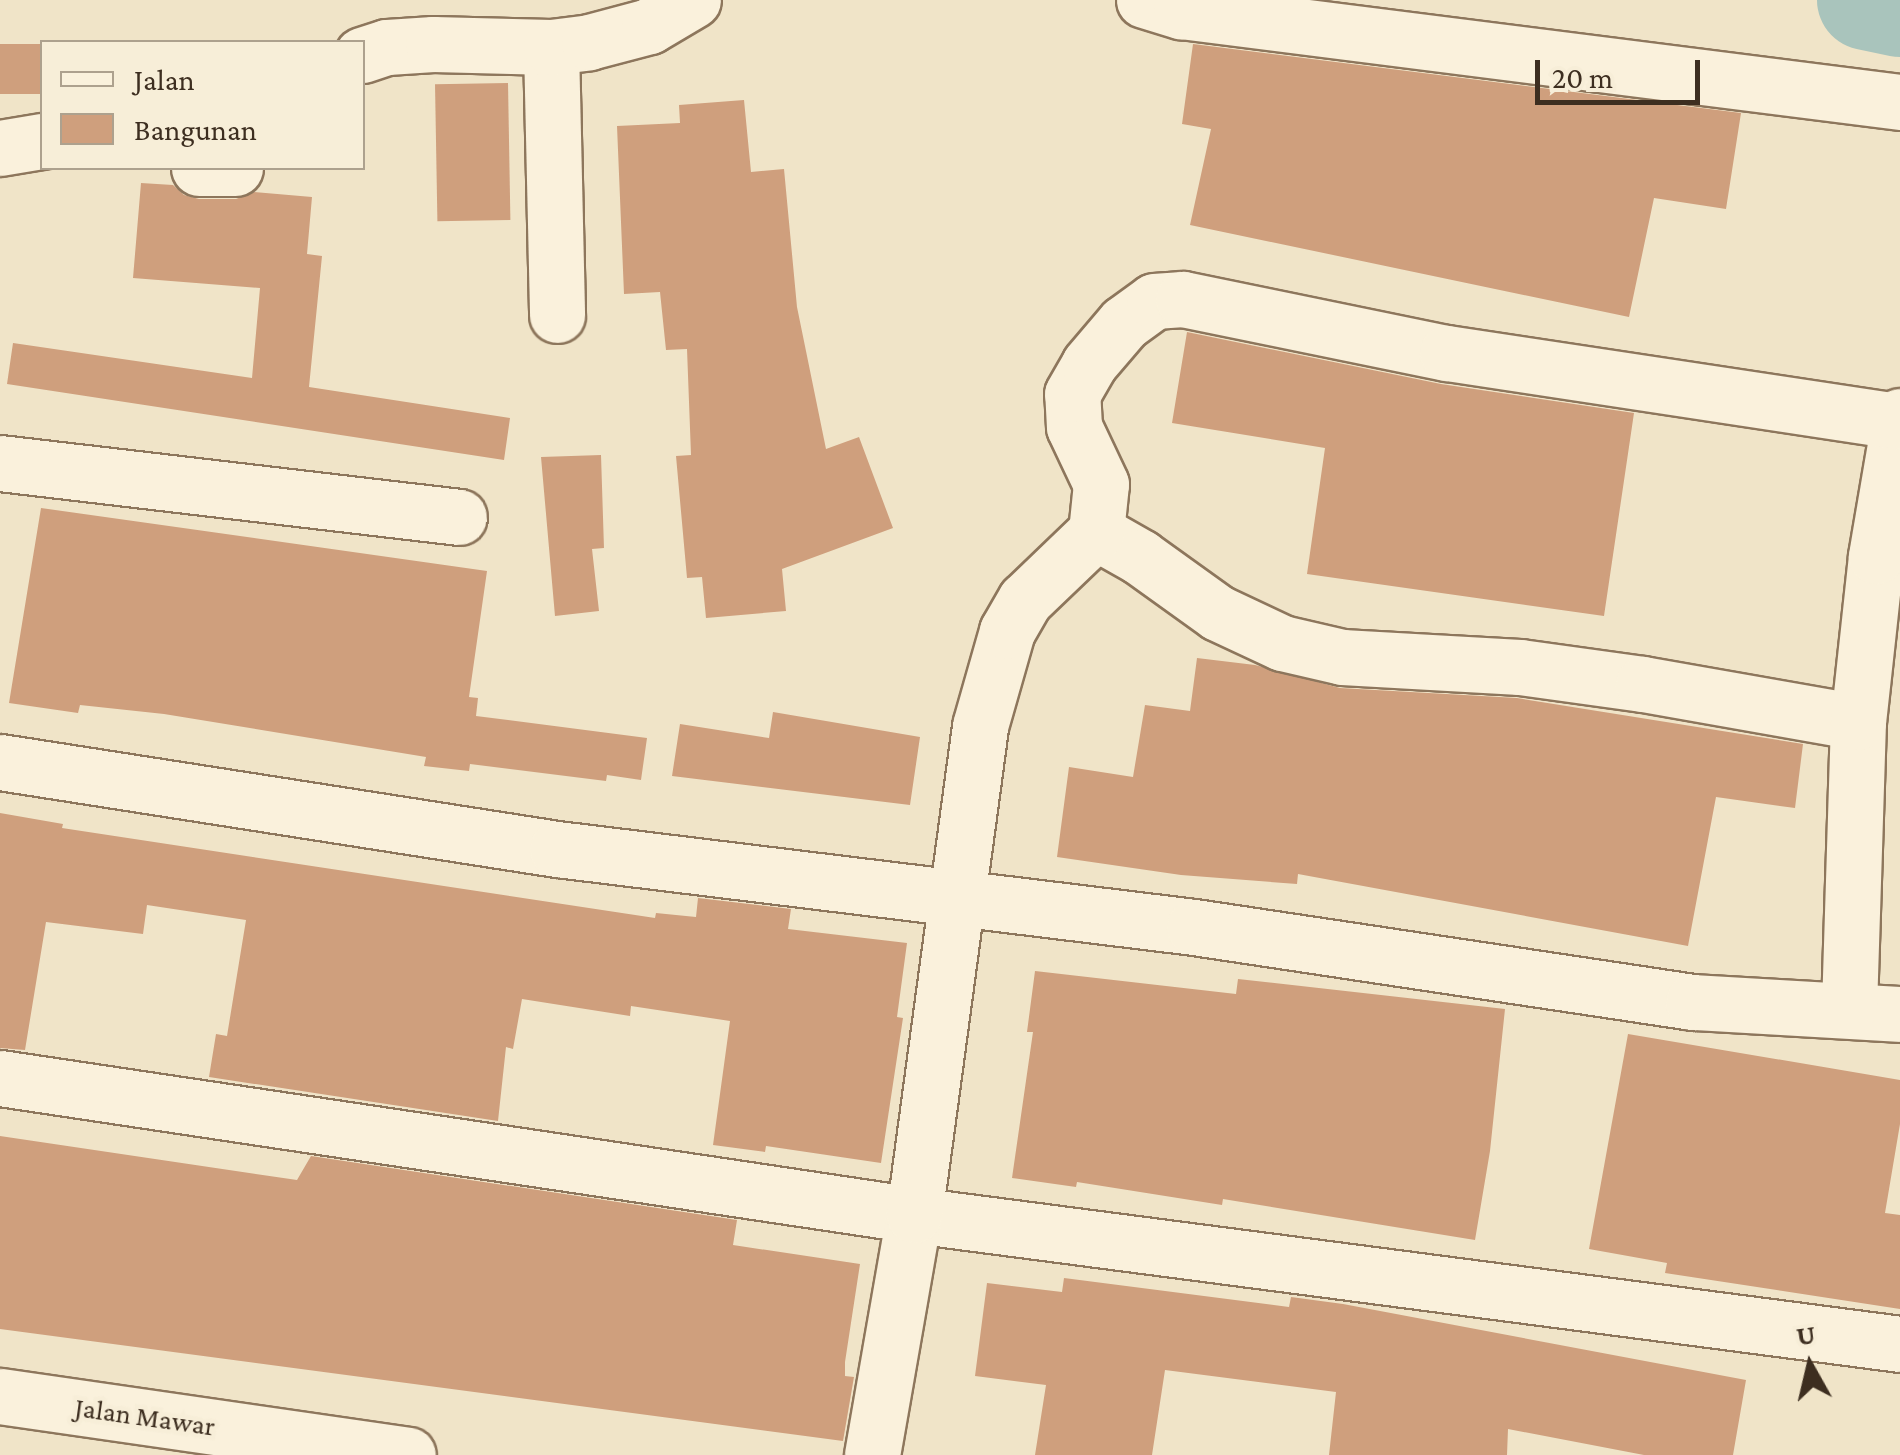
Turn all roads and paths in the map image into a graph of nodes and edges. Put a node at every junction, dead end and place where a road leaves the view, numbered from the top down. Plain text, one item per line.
1 (693, 0) edge
2 (1144, 0) edge
3 (551, 47) junction
4 (365, 54) edge
5 (1900, 102) edge
6 (40, 141) edge
7 (0, 148) edge
8 (557, 316) dead end
9 (1899, 419) edge
10 (0, 463) edge
11 (458, 517) dead end
12 (1096, 532) junction
13 (1858, 722) junction
14 (0, 762) edge
15 (958, 897) junction
16 (1874, 1011) edge
17 (0, 1078) edge
18 (914, 1215) junction
19 (1900, 1344) edge
20 (0, 1396) edge
21 (408, 1455) edge
22 (872, 1455) edge

1 - 3 street
2 - 5 street
3 - 4 street
3 - 8 street
6 - 7 street
9 - 12 street
9 - 13 street
10 - 11 street
12 - 13 street
12 - 15 street
13 - 16 street
14 - 15 street
15 - 16 street
15 - 18 street
17 - 18 street
18 - 19 street
18 - 22 street
20 - 21 street, Jalan Mawar

